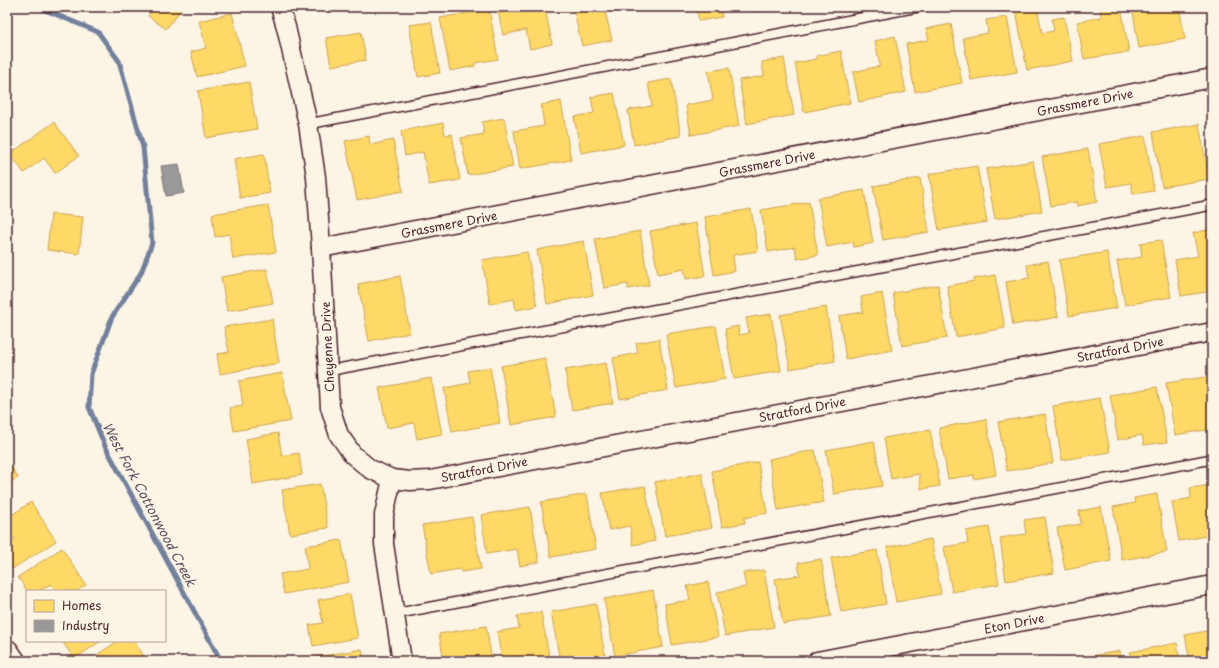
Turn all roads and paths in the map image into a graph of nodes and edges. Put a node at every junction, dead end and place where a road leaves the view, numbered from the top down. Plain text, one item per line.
1 (280, 7) edge
2 (918, 7) edge
3 (1212, 78) edge
4 (308, 124) junction
5 (1212, 205) edge
6 (322, 248) junction
7 (1212, 332) edge
8 (327, 371) junction
9 (1212, 459) edge
10 (392, 479) junction
11 (1212, 585) edge
12 (394, 614) junction
13 (7, 651) edge
14 (14, 661) edge
15 (402, 661) edge
16 (817, 661) edge

1 - 4 street, Cheyenne Drive
2 - 4 lane
3 - 6 street, Grassmere Drive
4 - 6 street, Cheyenne Drive
5 - 8 lane
6 - 8 street, Cheyenne Drive
7 - 10 street, Stratford Drive
8 - 10 street, Cheyenne Drive
9 - 12 lane
10 - 12 street
11 - 16 street, Eton Drive
12 - 15 street
13 - 14 street

